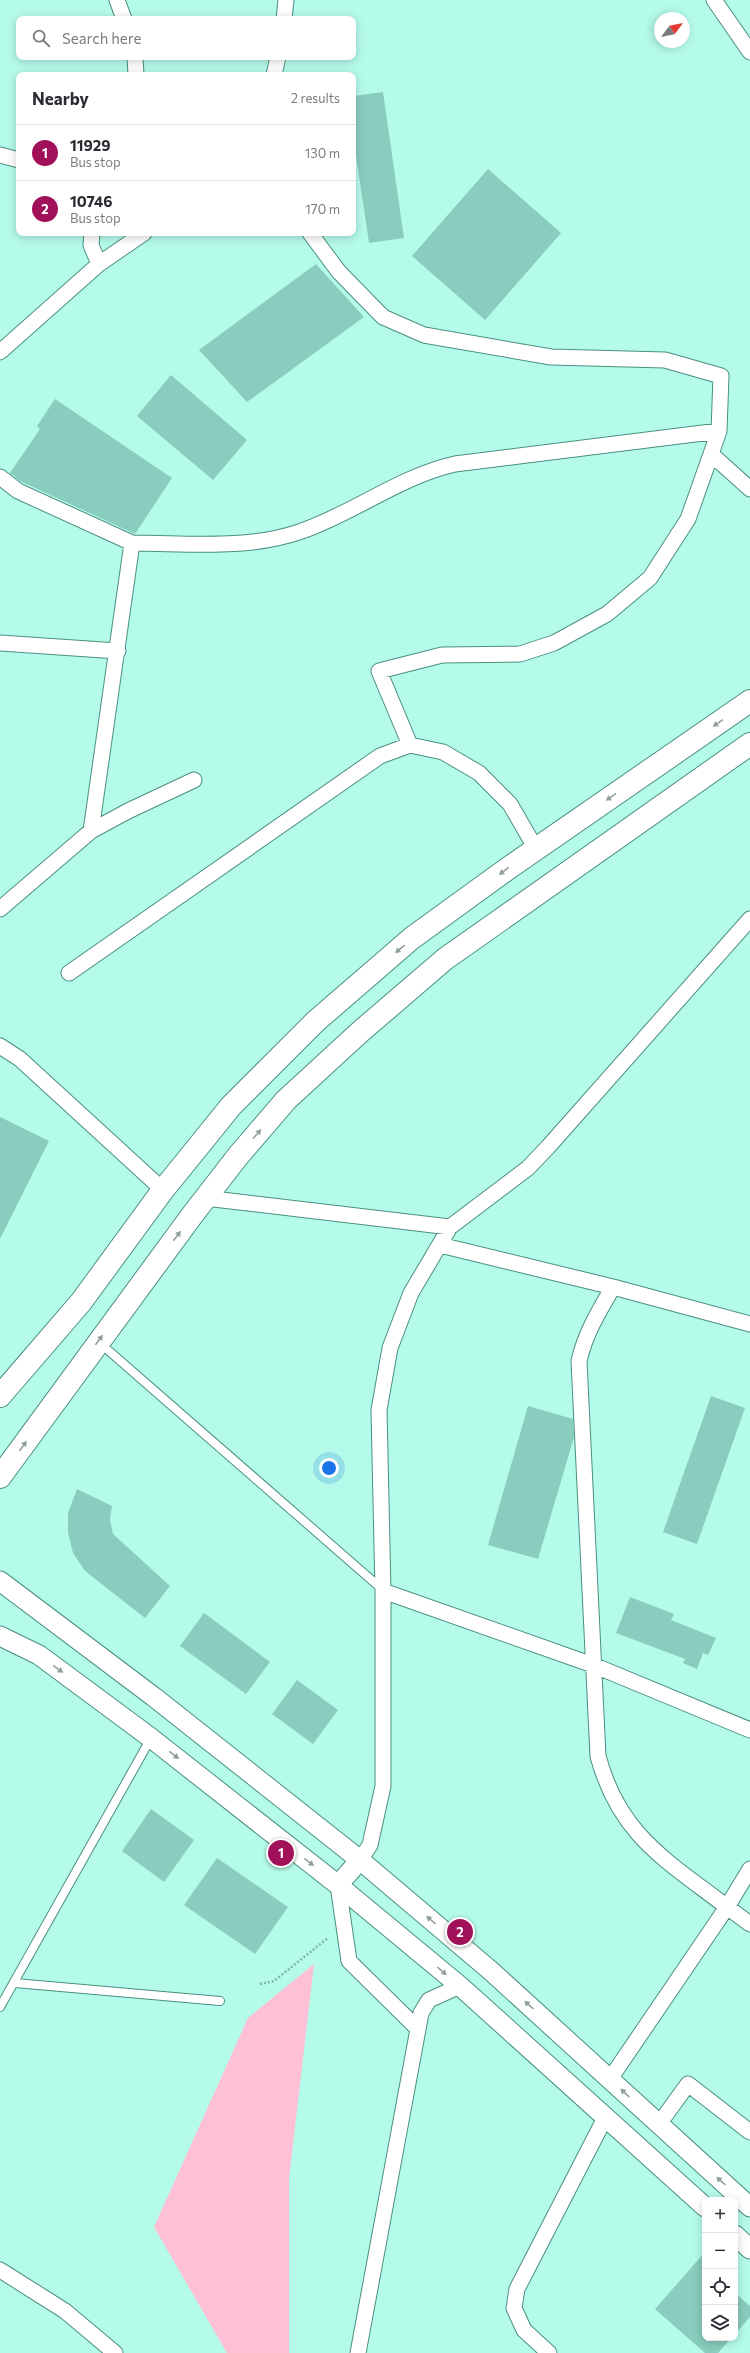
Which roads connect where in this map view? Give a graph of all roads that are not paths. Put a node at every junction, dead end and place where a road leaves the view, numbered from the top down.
1 (117, 0) edge
2 (286, 0) edge
3 (714, 0) edge
4 (123, 16) edge
5 (284, 16) edge
6 (750, 52) edge
7 (135, 60) edge
8 (277, 60) edge
9 (136, 72) edge
10 (275, 72) edge
11 (0, 155) edge
12 (16, 159) edge
13 (92, 236) edge
14 (140, 236) edge
15 (312, 236) edge
16 (99, 264) junction
17 (0, 352) edge
18 (719, 430) junction
19 (711, 454) junction
20 (0, 477) edge
21 (750, 489) edge
22 (132, 543) junction
23 (0, 643) edge
24 (118, 651) junction
25 (750, 701) edge
26 (750, 744) edge
27 (410, 746) junction
28 (194, 780) dead end
29 (91, 832) junction
30 (536, 849) junction
31 (0, 909) edge
32 (750, 919) edge
33 (69, 973) dead end
34 (0, 1046) edge
35 (163, 1190) junction
36 (205, 1198) junction
37 (450, 1227) junction
38 (440, 1245) junction
39 (613, 1287) junction
40 (750, 1324) edge
41 (109, 1351) dead end
42 (0, 1396) edge
43 (0, 1477) edge
44 (0, 1581) edge
45 (383, 1591) junction
46 (0, 1636) edge
47 (0, 1644) edge
48 (40, 1655) junction
49 (593, 1665) junction
50 (750, 1730) edge
51 (151, 1738) junction
52 (360, 1860) junction
53 (750, 1868) edge
54 (338, 1885) junction
55 (727, 1907) junction
56 (750, 1924) edge
57 (15, 1983) junction
58 (460, 1986) junction
59 (220, 2001) dead end
60 (0, 2007) edge
61 (418, 2029) junction
62 (610, 2078) junction
63 (606, 2116) junction
64 (659, 2124) junction
65 (750, 2132) edge
66 (702, 2204) edge
67 (750, 2207) edge
68 (738, 2238) edge
69 (750, 2249) edge
70 (0, 2270) edge
71 (115, 2353) edge
72 (358, 2353) edge
73 (549, 2353) edge

1 - 4 street
2 - 5 street
3 - 6 street
7 - 9 street
8 - 10 street
11 - 12 street
13 - 16 street
14 - 16 street
15 - 18 street
16 - 17 street
18 - 19 street
18 - 22 street
19 - 21 street
19 - 27 street
20 - 22 street
22 - 24 street
23 - 24 street
24 - 29 street
25 -> 30 main road
36 -> 26 main road
27 - 30 street
27 - 33 street
28 - 29 street
29 - 31 street
30 -> 35 main road
32 - 37 street
34 - 35 street
35 - 42 main road
36 - 37 street
43 -> 36 main road
37 - 38 street
38 - 39 street
38 - 45 street
39 - 40 street
39 - 49 street
41 - 45 lane
44 - 52 street
45 - 49 street
45 - 52 street
46 - 48 street
47 - 48 street
48 -> 51 street
49 - 50 street
49 - 55 street
51 -> 54 street
51 - 57 lane
52 - 54 street
62 -> 52 street
53 - 55 street
54 -> 58 street
54 - 61 street
55 - 56 street
55 - 62 street
57 - 59 lane
57 - 60 lane
58 - 61 street
58 - 63 street
61 - 72 street
64 -> 62 street
63 - 66 street
63 - 73 street
64 - 65 street
67 -> 64 street
68 - 69 street
70 - 71 street

